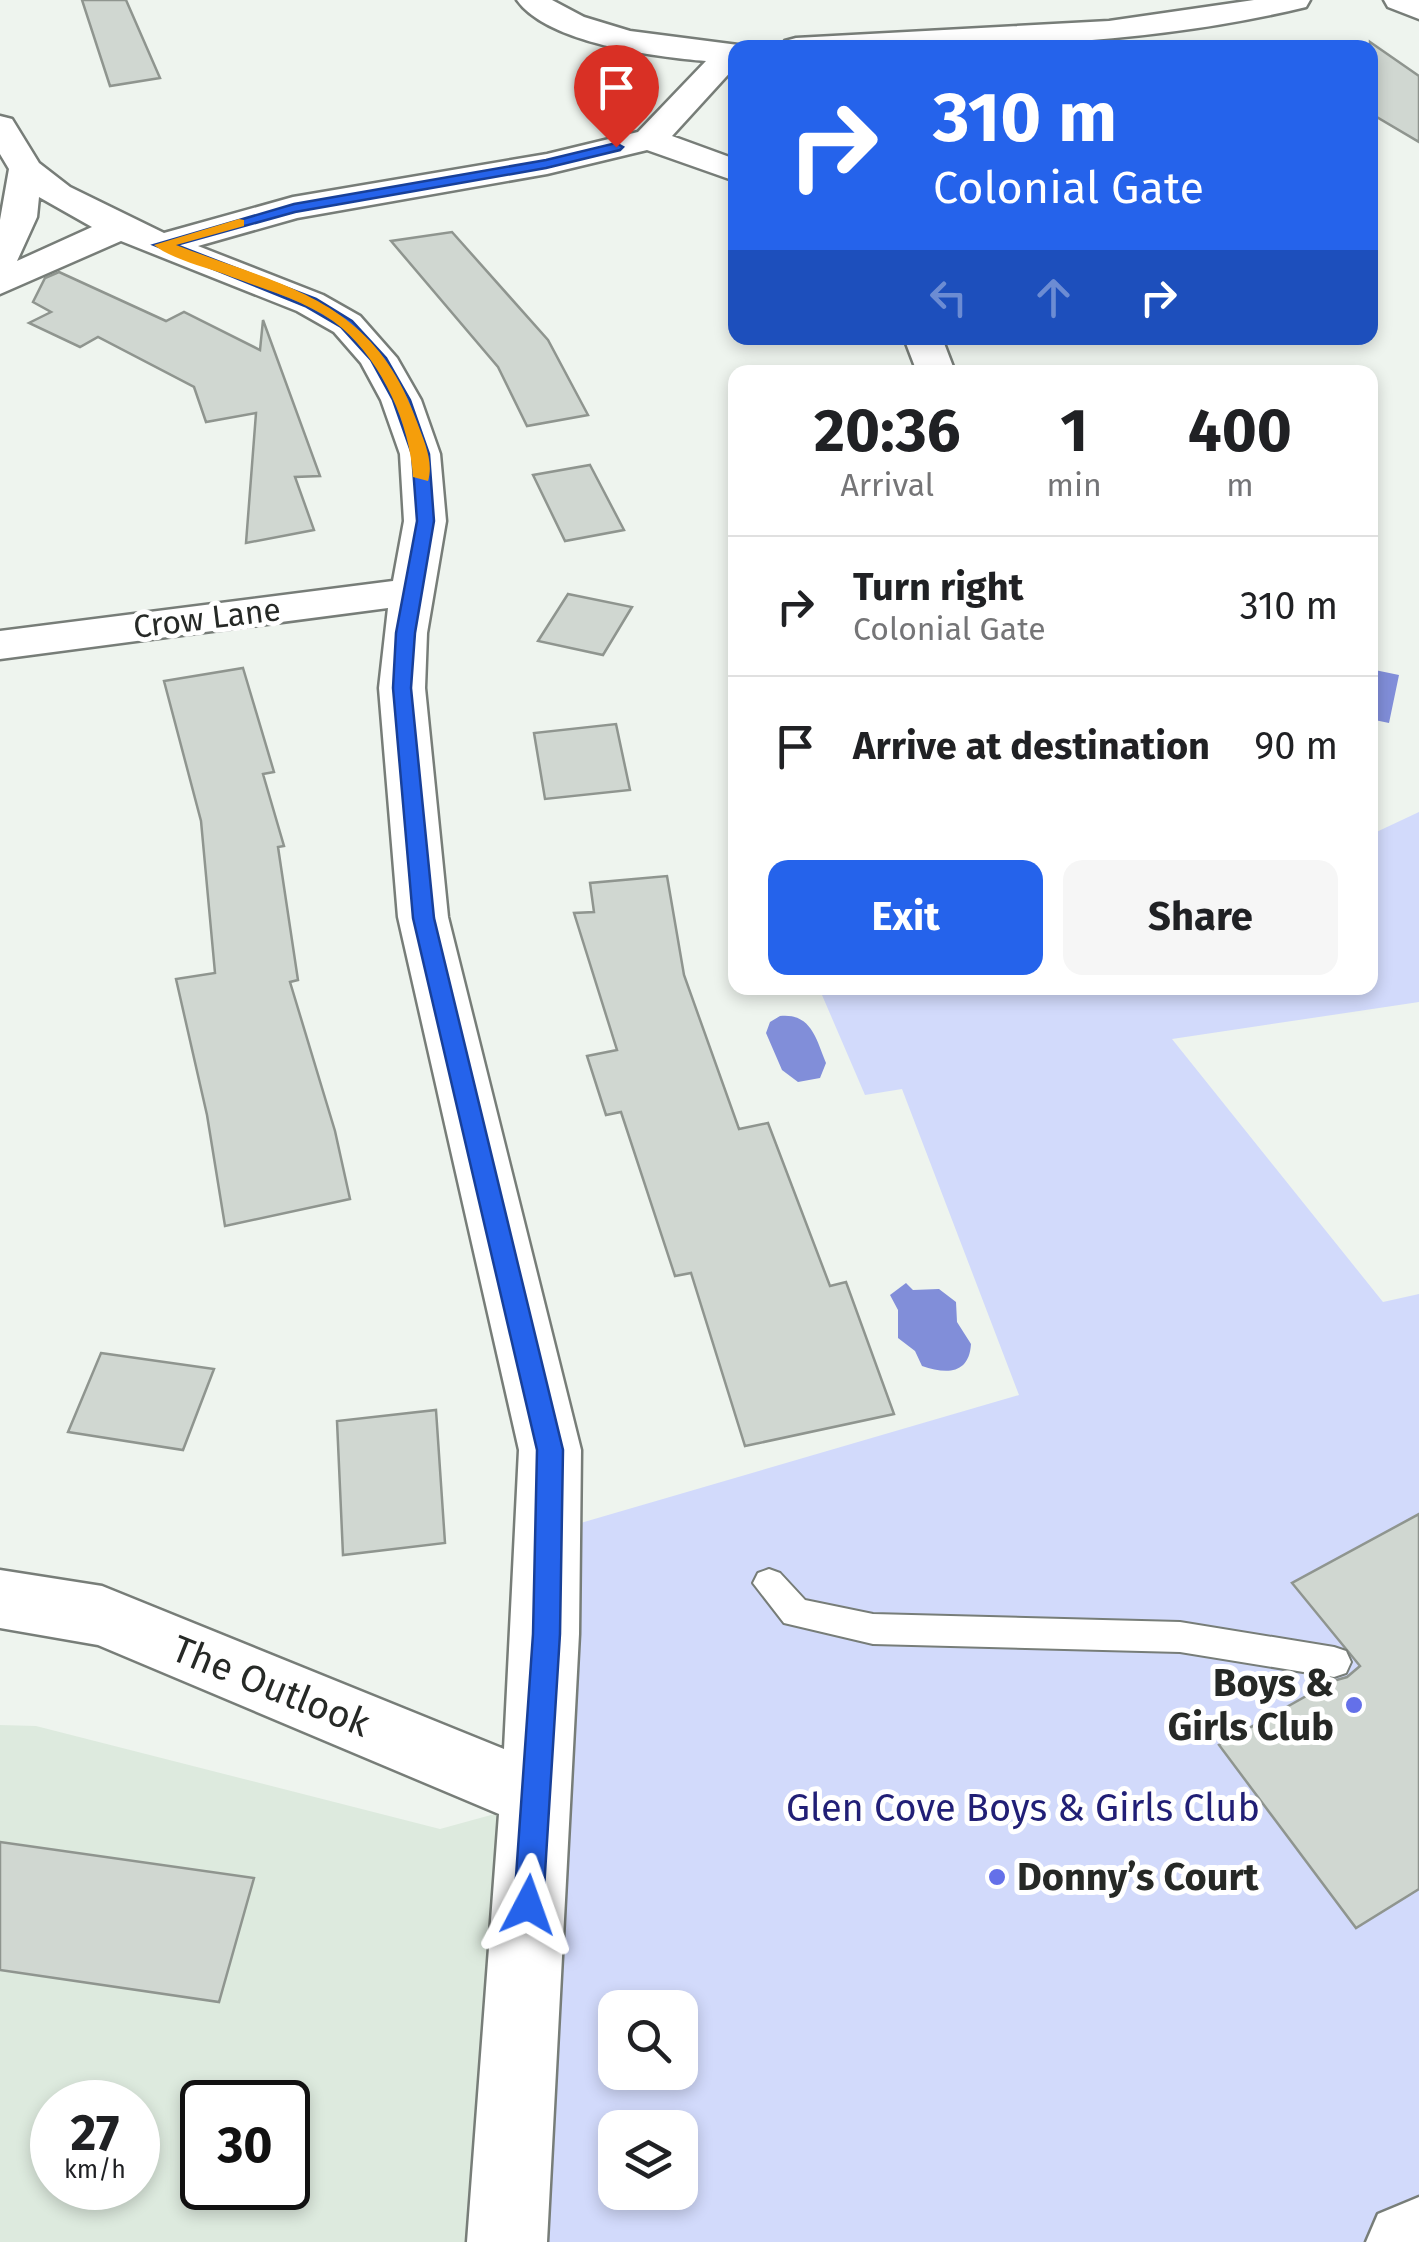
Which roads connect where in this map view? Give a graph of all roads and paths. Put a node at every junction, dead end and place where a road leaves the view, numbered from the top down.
1 (532, 0) edge
2 (1295, 0) edge
3 (1399, 0) edge
4 (1419, 10) edge
5 (851, 40) edge
6 (728, 52) edge
7 (728, 58) edge
8 (650, 138) junction
9 (13, 148) edge
10 (728, 168) edge
11 (140, 236) junction
12 (0, 260) edge
13 (0, 284) edge
14 (414, 591) junction
15 (0, 645) edge
16 (769, 1584) dead end
17 (0, 1599) edge
18 (1334, 1662) dead end
19 (536, 1795) junction
20 (1419, 2237) edge
21 (507, 2242) edge
22 (1406, 2242) edge

1 - 6 street
2 - 5 street
3 - 4 street
7 - 8 street
8 - 10 street
8 - 11 street
9 - 11 street
9 - 12 street
11 - 13 street
11 - 14 street
14 - 15 street, Crow Lane
14 - 19 street
16 - 18 lane
17 - 19 street, The Outlook
19 - 21 street
20 - 22 street

